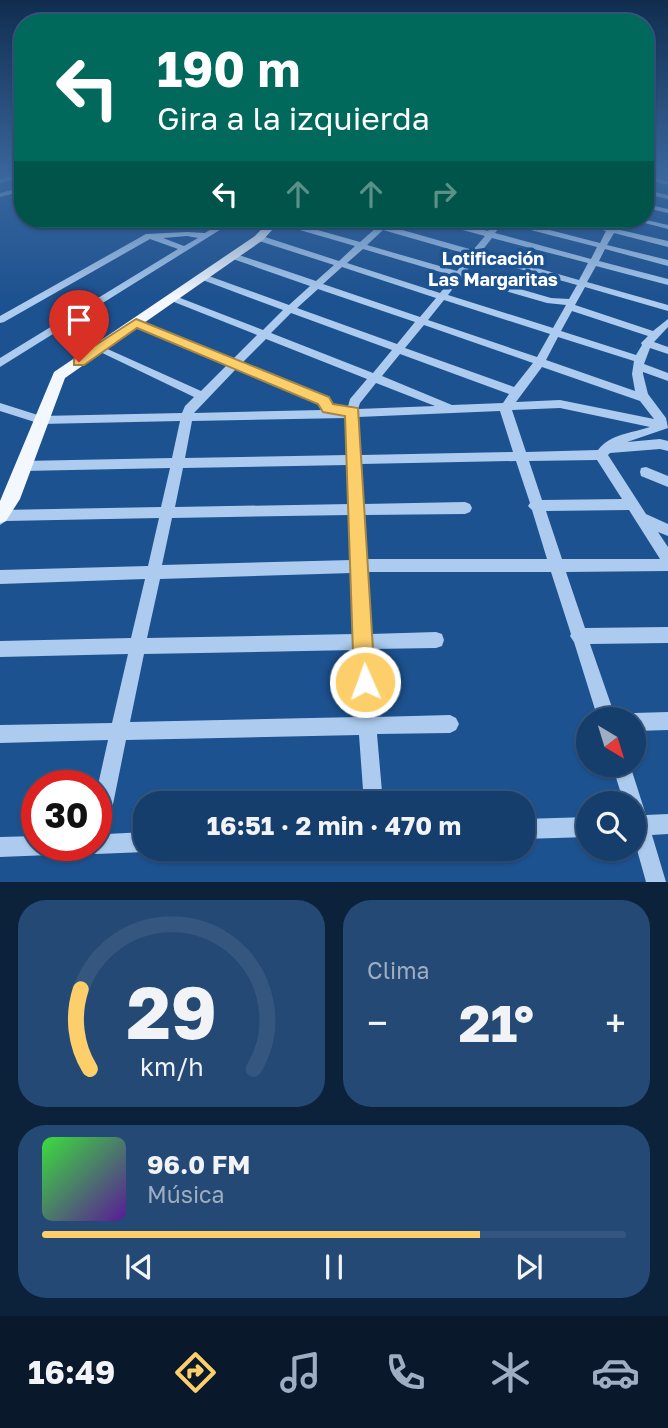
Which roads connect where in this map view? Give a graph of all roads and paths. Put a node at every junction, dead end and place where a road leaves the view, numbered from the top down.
1 (219, 228) dead end
2 (268, 228) edge
3 (302, 228) edge
4 (381, 228) edge
5 (386, 228) edge
6 (467, 228) edge
7 (494, 228) edge
8 (536, 228) edge
9 (602, 228) edge
10 (610, 230) junction
11 (490, 234) junction
12 (206, 236) junction
13 (155, 237) junction
14 (259, 238) junction
15 (668, 244) edge
16 (602, 245) junction
17 (362, 246) junction
18 (186, 248) junction
19 (475, 253) junction
20 (233, 256) junction
21 (592, 262) junction
22 (668, 262) edge
23 (341, 264) junction
24 (459, 274) junction
25 (203, 276) junction
26 (668, 282) edge
27 (580, 283) junction
28 (317, 285) junction
29 (442, 296) junction
30 (172, 298) junction
31 (571, 305) junction
32 (668, 308) edge
33 (290, 309) junction
34 (0, 320) edge
35 (422, 321) junction
36 (136, 323) junction
37 (667, 323) edge
38 (555, 334) junction
39 (264, 336) junction
40 (650, 338) junction
41 (99, 349) junction
42 (398, 349) junction
43 (668, 351) edge
44 (540, 361) junction
45 (639, 362) junction
46 (0, 363) edge
47 (236, 363) junction
48 (668, 377) edge
49 (374, 378) junction
50 (518, 393) junction
51 (200, 395) junction
52 (0, 398) edge
53 (644, 398) junction
54 (0, 407) edge
55 (18, 408) junction
56 (505, 408) junction
57 (453, 409) junction
58 (328, 411) junction
59 (188, 412) junction
60 (352, 412) junction
61 (42, 416) junction
62 (664, 425) junction
63 (668, 446) edge
64 (603, 451) junction
65 (520, 457) junction
66 (355, 459) junction
67 (177, 463) junction
68 (23, 466) junction
69 (646, 472) dead end
70 (668, 482) edge
71 (631, 504) junction
72 (535, 506) junction
73 (465, 508) dead end
74 (358, 512) junction
75 (166, 514) junction
76 (0, 517) edge
77 (640, 517) junction
78 (668, 530) edge
79 (668, 559) edge
80 (668, 565) edge
81 (361, 566) junction
82 (556, 566) junction
83 (153, 574) junction
84 (0, 577) edge
85 (668, 635) edge
86 (578, 636) junction
87 (363, 640) junction
88 (436, 640) dead end
89 (138, 645) junction
90 (0, 649) edge
91 (603, 707) edge
92 (668, 721) edge
93 (646, 722) edge
94 (366, 724) junction
95 (450, 724) dead end
96 (121, 729) junction
97 (0, 734) edge
98 (112, 770) edge
99 (373, 791) edge
100 (668, 824) edge
101 (646, 825) edge
102 (576, 828) edge
103 (535, 829) edge
104 (112, 841) edge
105 (133, 842) edge
106 (21, 846) edge
107 (0, 847) edge
108 (646, 853) edge
109 (656, 882) edge

1 - 12 street
2 - 14 main road
3 - 17 street
4 - 17 street
5 - 19 street
6 - 11 street
7 - 11 street
8 - 16 street
9 - 10 street
10 - 15 street
10 - 16 street
11 - 19 street
11 - 21 street
12 - 13 street
12 - 18 street
13 - 18 street
13 - 34 street
14 - 20 main road
14 - 23 street
16 - 21 street
16 - 22 street
17 - 23 street
17 - 24 street
18 - 46 street
19 - 24 street
19 - 27 street
20 - 25 main road
20 - 28 street
21 - 26 street
21 - 27 street
23 - 28 street
23 - 29 street
24 - 29 street
24 - 31 street
25 - 30 main road
25 - 33 street
27 - 31 street
27 - 32 street
28 - 33 street
28 - 35 street
29 - 35 street
29 - 38 street
30 - 36 main road
30 - 39 street
31 - 38 street
31 - 40 street
33 - 39 street
33 - 42 street
35 - 42 street
35 - 44 street
36 - 41 main road
36 - 47 street
37 - 40 street
38 - 44 street
38 - 45 street
39 - 47 street
39 - 49 street
40 - 43 street
40 - 45 street
41 - 51 street
41 - 61 main road
42 - 49 street
42 - 50 street
44 - 50 street
44 - 53 street
45 - 48 street
45 - 53 street
47 - 51 street
47 - 58 street
49 - 57 street
49 - 60 street
50 - 56 street
51 - 59 street
52 - 55 street
53 - 62 street
54 - 55 street
55 - 61 street
56 - 57 street
56 - 62 street
56 - 65 street
57 - 60 street
58 - 59 street
58 - 60 street
59 - 61 street
59 - 67 street
60 - 66 street
61 - 68 main road
62 - 64 street
63 - 64 street
64 - 65 street
64 - 71 street
65 - 66 street
65 - 72 street
66 - 67 street
66 - 74 street
67 - 68 street
67 - 75 street
68 - 76 main road
69 - 70 street
71 - 72 street
71 - 77 street
72 - 82 street
73 - 74 street
74 - 75 street
74 - 81 street
75 - 76 street
75 - 83 street
77 - 78 street
77 - 79 street
80 - 82 street
81 - 82 street
81 - 83 street
81 - 87 street
82 - 86 street
83 - 84 street
83 - 89 street
85 - 86 street
86 - 91 street
87 - 88 street
87 - 89 street
87 - 94 street
89 - 90 street
89 - 96 street
92 - 93 street
94 - 95 street
94 - 96 street
94 - 99 street
96 - 97 street
96 - 98 street
100 - 101 street
102 - 103 street
104 - 105 street
106 - 107 street
108 - 109 street

